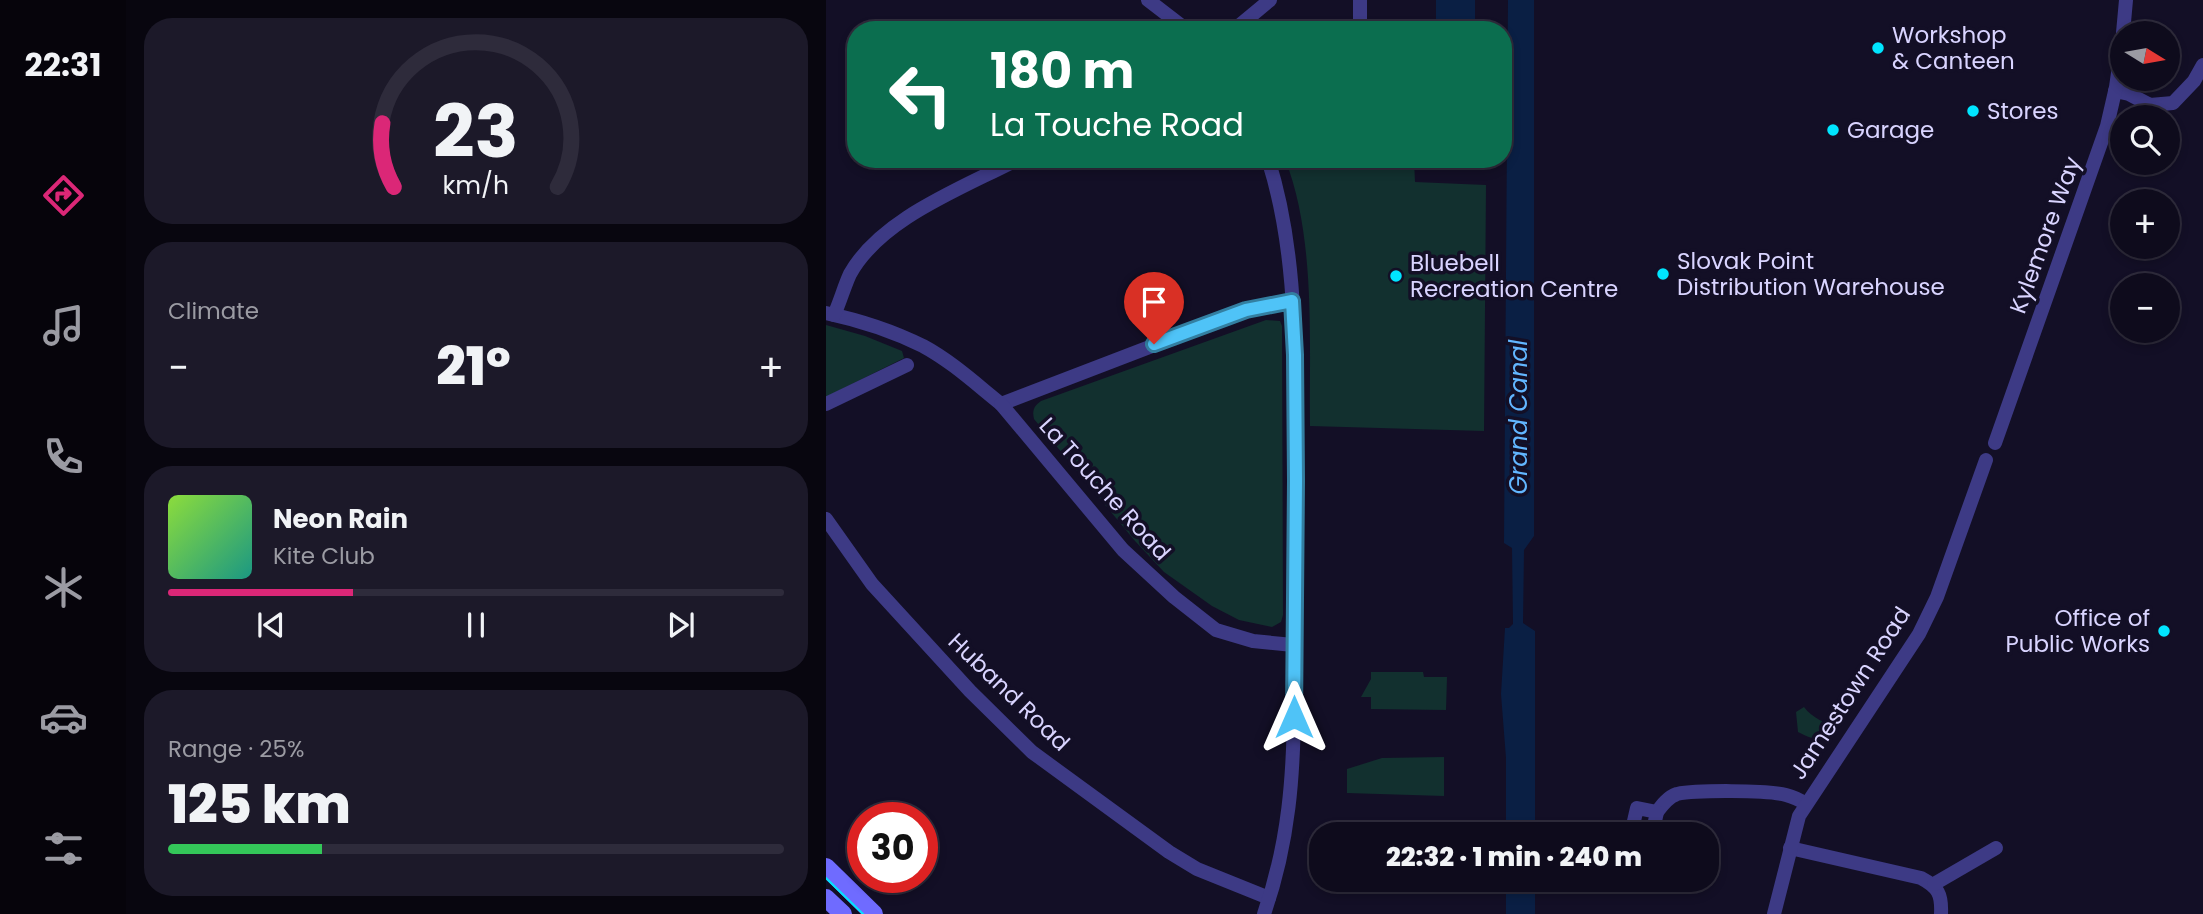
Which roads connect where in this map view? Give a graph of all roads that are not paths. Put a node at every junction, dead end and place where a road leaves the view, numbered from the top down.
1 (1149, 0) edge
2 (1269, 0) edge
3 (1360, 0) edge
4 (2126, 0) edge
5 (1175, 21) edge
6 (1244, 21) edge
7 (1360, 21) edge
8 (2124, 21) edge
9 (2203, 65) edge
10 (2115, 91) joint
11 (1001, 168) edge
12 (1270, 168) edge
13 (1292, 301) junction
14 (830, 314) edge
15 (906, 365) dead end
16 (826, 404) edge
17 (1001, 404) junction
18 (1995, 443) dead end
19 (1986, 460) dead end
20 (826, 519) edge
21 (1293, 645) junction
22 (1806, 804) junction
23 (1657, 812) junction
24 (1634, 822) edge
25 (1655, 822) edge
26 (1790, 848) junction
27 (1996, 848) dead end
28 (826, 867) edge
29 (1934, 884) junction
30 (826, 898) edge
31 (1269, 898) junction
32 (843, 914) edge
33 (874, 914) edge
34 (1264, 914) edge
35 (1774, 914) edge
36 (1941, 914) edge

1 - 5 street
2 - 6 street
3 - 7 street
4 - 8 street, Kylemore Way
9 - 10 street
10 - 18 street, Kylemore Way
11 - 14 street
12 - 13 street
13 - 17 street, La Touche Road
13 - 21 street
14 - 17 street, La Touche Road
15 - 16 street
17 - 21 street, La Touche Road
19 - 22 street, Jamestown Road
20 - 31 street, Huband Road
21 - 31 street
22 - 23 street
22 - 26 street, Jamestown Road
23 - 24 street
23 - 25 street
26 - 29 street
26 - 35 street, Jamestown Road
27 - 29 street
28 - 33 main road
29 - 36 street
30 - 32 main road
31 - 34 street

